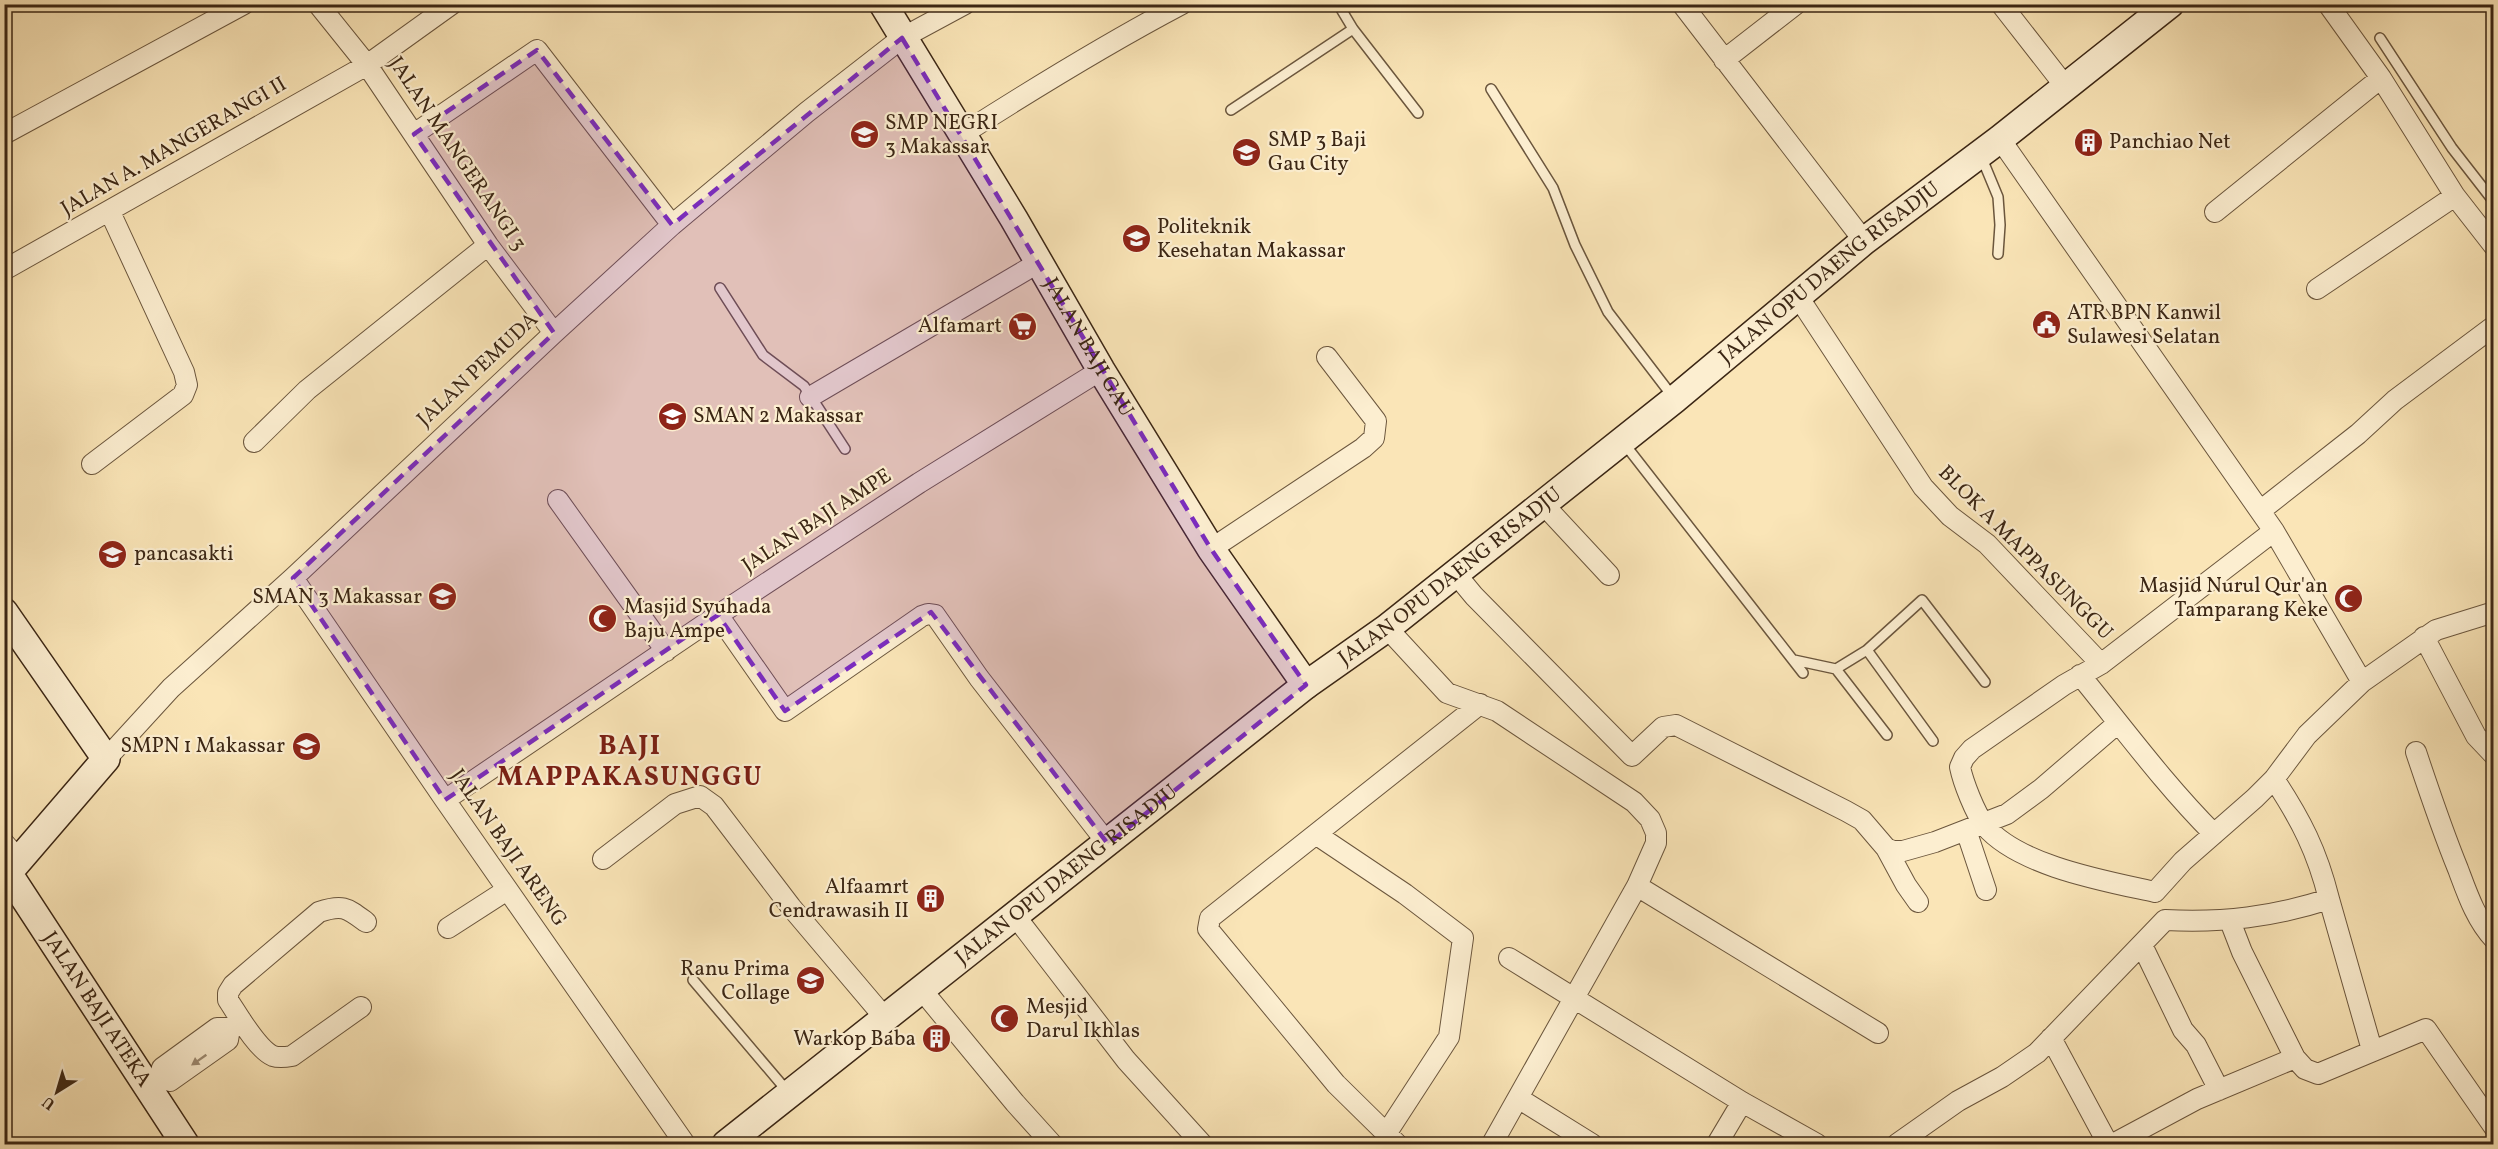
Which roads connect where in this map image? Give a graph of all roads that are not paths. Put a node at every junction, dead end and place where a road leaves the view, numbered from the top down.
1 (244, 4) edge
2 (318, 4) edge
3 (452, 4) edge
4 (883, 4) edge
5 (965, 4) edge
6 (1182, 4) edge
7 (1338, 4) edge
8 (1682, 4) edge
9 (1796, 4) edge
10 (2001, 4) edge
11 (2170, 4) edge
12 (2328, 4) edge
13 (1353, 29) junction
14 (902, 38) junction
15 (2380, 38) dead end
16 (1724, 60) junction
17 (367, 65) junction
18 (2381, 78) junction
19 (2066, 86) junction
20 (1491, 89) dead end
21 (1231, 110) dead end
22 (1418, 113) dead end
23 (4, 134) edge
24 (414, 134) junction
25 (961, 135) junction
26 (1990, 146) junction
27 (2455, 196) junction
28 (2493, 202) edge
29 (110, 212) junction
30 (2216, 212) dead end
31 (672, 225) junction
32 (1864, 241) junction
33 (488, 245) junction
34 (2493, 246) edge
35 (1998, 254) dead end
36 (1038, 263) junction
37 (4, 270) edge
38 (720, 288) dead end
39 (2317, 289) dead end
40 (1797, 295) junction
41 (2493, 326) edge
42 (554, 333) junction
43 (1327, 357) dead end
44 (1101, 370) junction
45 (810, 397) junction
46 (1675, 399) junction
47 (1622, 440) junction
48 (254, 442) dead end
49 (845, 449) dead end
50 (92, 464) dead end
51 (558, 500) dead end
52 (1542, 503) junction
53 (2260, 511) junction
54 (2274, 531) junction
55 (1211, 549) junction
56 (1455, 573) junction
57 (1610, 575) dead end
58 (293, 578) junction
59 (4, 612) edge
60 (2493, 612) edge
61 (718, 615) junction
62 (1386, 628) junction
63 (2424, 637) junction
64 (1867, 650) junction
65 (666, 651) junction
66 (1794, 660) junction
67 (2101, 664) junction
68 (1836, 669) junction
69 (1803, 673) dead end
70 (2080, 675) junction
71 (1985, 682) dead end
72 (2362, 682) junction
73 (1306, 685) junction
74 (1480, 704) junction
75 (2118, 723) junction
76 (2485, 733) edge
77 (1887, 735) dead end
78 (1934, 741) dead end
79 (2416, 752) dead end
80 (2493, 755) edge
81 (106, 759) junction
82 (2274, 779) junction
83 (445, 800) junction
84 (1975, 827) junction
85 (2214, 834) junction
86 (1317, 835) junction
87 (1108, 844) junction
88 (1886, 848) junction
89 (603, 859) dead end
90 (9, 864) edge
91 (1637, 886) junction
92 (507, 890) junction
93 (1986, 890) dead end
94 (2155, 892) junction
95 (2329, 899) junction
96 (1918, 902) dead end
97 (1016, 917) junction
98 (2165, 920) junction
99 (2230, 921) junction
100 (366, 922) dead end
101 (448, 928) dead end
102 (2493, 939) edge
103 (2142, 945) junction
104 (1509, 958) dead end
105 (693, 980) dead end
106 (921, 988) junction
107 (1574, 999) junction
108 (361, 1007) dead end
109 (885, 1018) junction
110 (236, 1024) junction
111 (1878, 1033) dead end
112 (2051, 1038) junction
113 (2373, 1050) junction
114 (2295, 1058) junction
115 (153, 1083) junction
116 (2218, 1090) junction
117 (789, 1094) junction
118 (1518, 1098) junction
119 (1742, 1102) junction
120 (2493, 1127) edge
121 (1391, 1139) edge
122 (185, 1144) edge
123 (685, 1144) edge
124 (726, 1144) edge
125 (1052, 1144) edge
126 (1202, 1144) edge
127 (1492, 1144) edge
128 (1592, 1144) edge
129 (1717, 1144) edge
130 (1817, 1144) edge
131 (1897, 1144) edge
132 (2108, 1144) edge
133 (2113, 1144) edge

1 - 23 street
2 - 17 street, JALAN MANGERANGI 3
3 - 17 street, JALAN A. MANGERANGI II
4 - 14 main road, JALAN BAJI GAU
5 - 14 street, JALAN PEMUDA
6 - 25 street
7 - 13 lane
8 - 16 street
9 - 16 street
10 - 19 street
11 - 19 main road, JALAN OPU DAENG RISADJU
12 - 18 street
13 - 21 lane
13 - 22 lane
14 - 25 main road, JALAN BAJI GAU
14 - 31 street, JALAN PEMUDA
15 - 28 lane
16 - 32 street
17 - 24 street, JALAN MANGERANGI 3
17 - 29 street, JALAN A. MANGERANGI II
18 - 27 street
18 - 30 street
19 - 26 main road, JALAN OPU DAENG RISADJU
20 - 46 lane
24 - 31 street
24 - 33 street, JALAN MANGERANGI 3
25 - 36 main road, JALAN BAJI GAU
26 - 32 main road, JALAN OPU DAENG RISADJU
26 - 35 lane
26 - 53 street
27 - 34 street
27 - 39 street
29 - 37 street, JALAN A. MANGERANGI II
29 - 50 street
31 - 42 street, JALAN PEMUDA
32 - 40 main road, JALAN OPU DAENG RISADJU
33 - 42 street, JALAN MANGERANGI 3
33 - 48 street
36 - 44 main road, JALAN BAJI GAU
36 - 45 street
38 - 45 lane
40 - 46 main road, JALAN OPU DAENG RISADJU
40 - 67 street, BLOK A MAPPASUNGGU
41 - 53 street
42 - 58 street, JALAN PEMUDA
43 - 55 street
44 - 55 main road, JALAN BAJI GAU
44 - 61 street, JALAN BAJI AMPE
45 - 49 lane
46 - 47 main road, JALAN OPU DAENG RISADJU
47 - 52 main road, JALAN OPU DAENG RISADJU
47 - 66 lane
51 - 65 street
52 - 56 main road, JALAN OPU DAENG RISADJU
52 - 57 street
53 - 54 street
54 - 67 street, BLOK A MAPPASUNGGU
54 - 72 street
55 - 73 main road, JALAN BAJI GAU
56 - 62 main road, JALAN OPU DAENG RISADJU
56 - 88 street
58 - 81 street, JALAN PEMUDA
58 - 83 street, JALAN BAJI ARENG
59 - 81 main road
60 - 63 street
61 - 65 street, JALAN BAJI AMPE
61 - 87 street
62 - 73 main road, JALAN OPU DAENG RISADJU
62 - 74 street
63 - 72 street
63 - 76 street
64 - 68 lane
64 - 71 lane
64 - 78 lane
65 - 83 street, JALAN BAJI AMPE
66 - 68 lane
66 - 69 lane
67 - 70 street, BLOK A MAPPASUNGGU
68 - 77 lane
70 - 75 street
70 - 84 street, BLOK A MAPPASUNGGU
72 - 82 street
73 - 87 main road, JALAN OPU DAENG RISADJU
74 - 86 street
74 - 91 street
75 - 84 street
75 - 85 street
76 - 80 street
79 - 102 street
81 - 90 main road
82 - 85 street
82 - 95 street
83 - 92 street, JALAN BAJI ARENG
84 - 88 street
84 - 93 street
84 - 94 street
85 - 94 street
86 - 121 street
86 - 121 street
87 - 97 main road, JALAN OPU DAENG RISADJU
88 - 96 street
89 - 109 street
90 - 115 main road, JALAN BAJI ATEKA
91 - 107 street
91 - 111 street
92 - 101 street
92 - 123 street, JALAN BAJI ARENG
94 - 98 street
95 - 99 street
95 - 113 street
97 - 106 main road, JALAN OPU DAENG RISADJU
97 - 126 street
98 - 99 street
98 - 103 street
99 - 114 street
100 - 110 street
103 - 112 street
103 - 116 street
104 - 107 street
105 - 117 lane
106 - 109 main road, JALAN OPU DAENG RISADJU
106 - 125 street
107 - 118 street
107 - 119 street
108 - 110 street
109 - 117 main road, JALAN OPU DAENG RISADJU
110 - 115 street
112 - 131 street
112 - 132 street
113 - 114 street
113 - 120 street
114 - 116 street
115 - 122 main road, JALAN BAJI ATEKA
116 - 133 street
117 - 124 main road, JALAN OPU DAENG RISADJU
118 - 127 street
118 - 128 street
119 - 129 street
119 - 130 street

